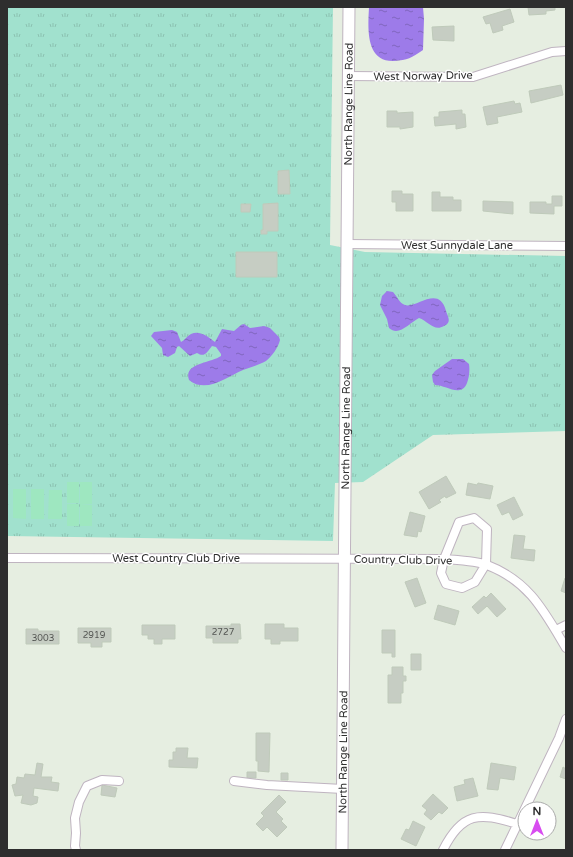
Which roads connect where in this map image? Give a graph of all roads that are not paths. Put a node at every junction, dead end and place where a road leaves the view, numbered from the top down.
1 (349, 7) edge
2 (566, 51) edge
3 (348, 76) junction
4 (347, 244) junction
5 (566, 246) edge
6 (7, 558) edge
7 (345, 559) junction
8 (444, 559) junction
9 (486, 564) junction
10 (566, 625) edge
11 (556, 630) junction
12 (566, 648) edge
13 (566, 719) edge
14 (562, 740) edge
15 (119, 781) dead end
16 (234, 781) dead end
17 (343, 789) junction
18 (529, 801) edge
19 (517, 824) joint
20 (76, 850) edge
21 (342, 850) edge
22 (443, 850) edge
23 (505, 850) edge

1 - 3 street, North Range Line Road
2 - 3 street, West Norway Drive
3 - 4 street, North Range Line Road
4 - 5 street, West Sunnydale Lane
4 - 7 street, North Range Line Road
6 - 7 street, West Country Club Drive
7 - 8 street, Country Club Drive
7 - 17 street, North Range Line Road
8 - 9 street, Country Club Drive
8 - 9 street
8 - 9 street
9 - 11 street, Country Club Drive
10 - 11 street
11 - 12 street, Country Club Drive
13 - 14 street
14 - 18 street
15 - 20 street
16 - 17 street
17 - 21 street, North Range Line Road
19 - 22 street
19 - 23 street

